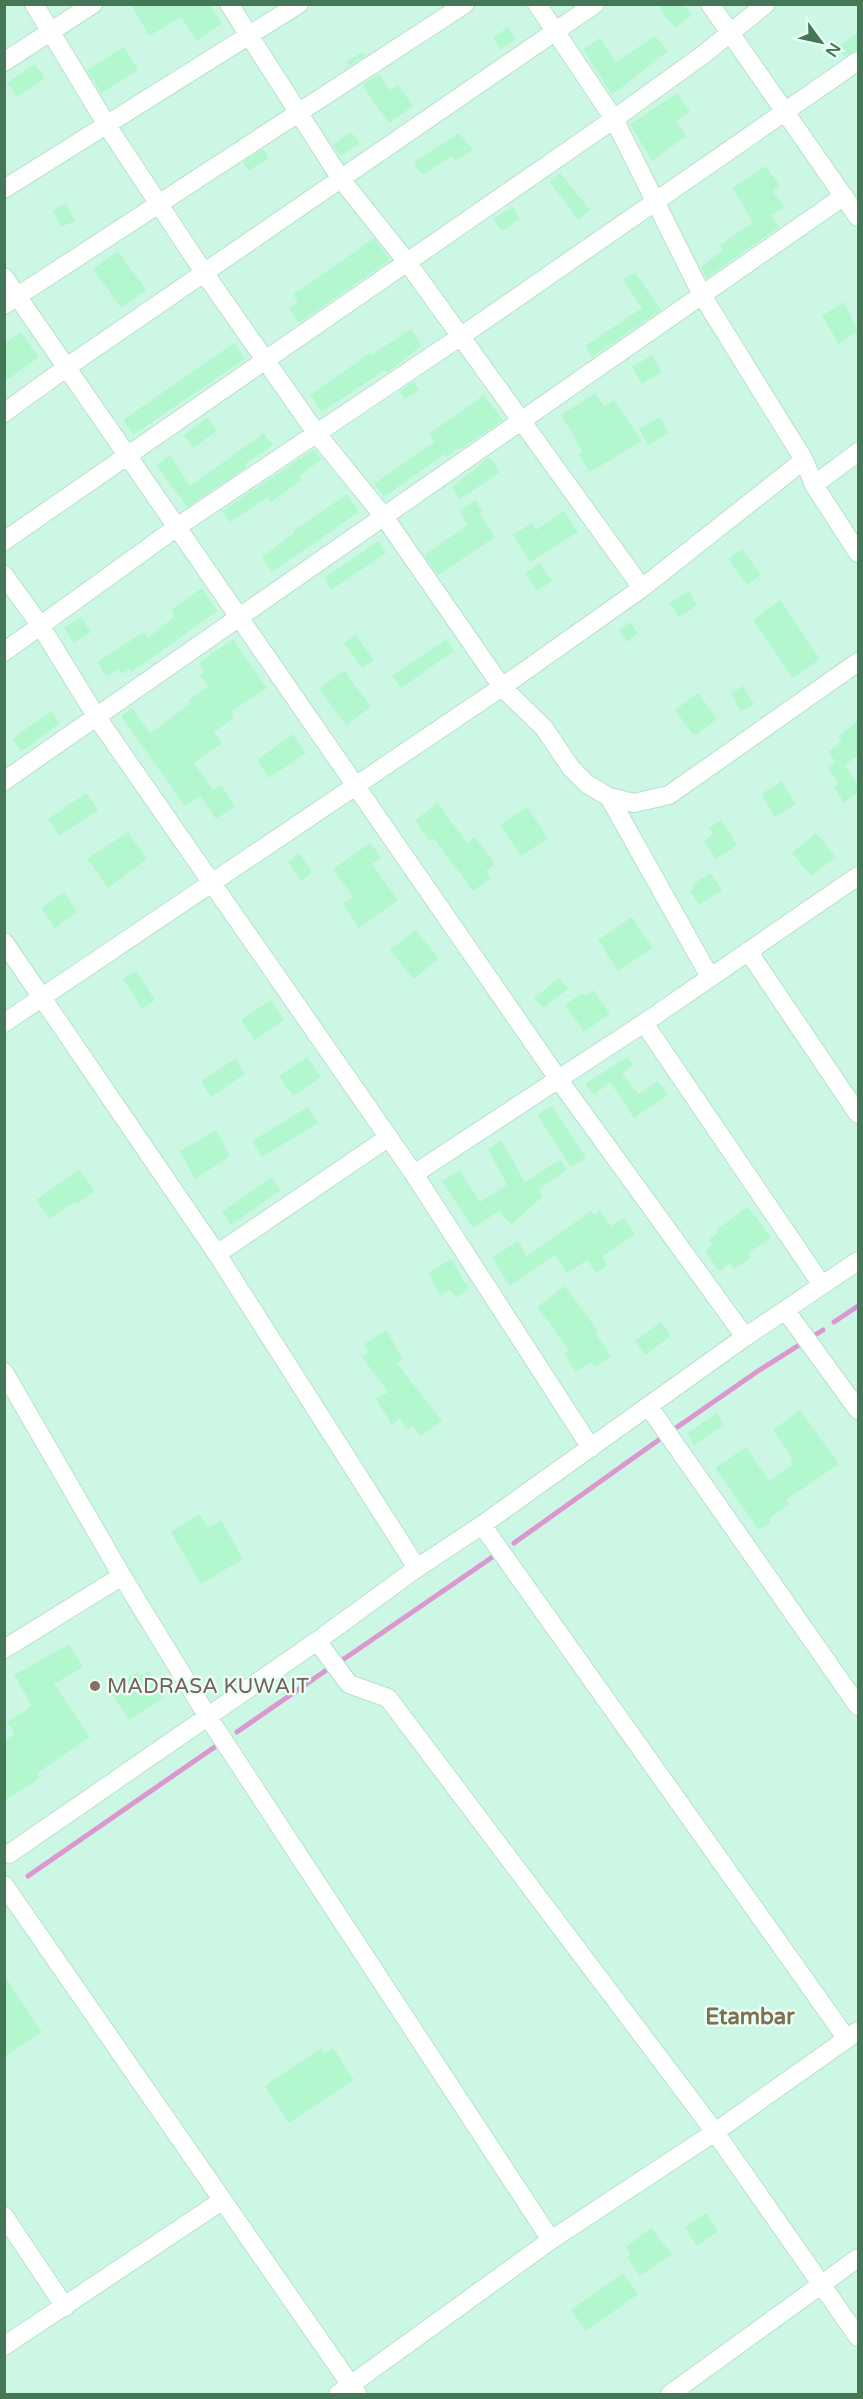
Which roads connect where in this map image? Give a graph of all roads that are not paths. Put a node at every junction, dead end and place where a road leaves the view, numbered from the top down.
1 (34, 4) edge
2 (93, 4) edge
3 (229, 4) edge
4 (299, 4) edge
5 (465, 4) edge
6 (537, 4) edge
7 (596, 4) edge
8 (710, 4) edge
9 (766, 4) edge
10 (50, 31) junction
11 (556, 31) junction
12 (730, 33) junction
13 (249, 37) junction
14 (858, 61) edge
15 (4, 62) edge
16 (786, 111) junction
17 (298, 112) junction
18 (614, 119) junction
19 (108, 127) junction
20 (342, 179) junction
21 (4, 189) edge
22 (844, 196) junction
23 (656, 201) junction
24 (158, 204) junction
25 (858, 217) edge
26 (407, 262) junction
27 (205, 274) junction
28 (4, 277) edge
29 (702, 295) junction
30 (11, 301) edge
31 (460, 337) junction
32 (268, 361) junction
33 (67, 367) junction
34 (4, 413) edge
35 (521, 422) junction
36 (317, 434) junction
37 (858, 452) edge
38 (129, 456) junction
39 (804, 460) junction
40 (814, 484) junction
41 (385, 518) junction
42 (177, 527) junction
43 (4, 541) edge
44 (858, 553) edge
45 (4, 575) edge
46 (642, 588) junction
47 (240, 617) junction
48 (40, 625) junction
49 (4, 652) edge
50 (858, 662) edge
51 (501, 687) junction
52 (96, 716) junction
53 (4, 781) edge
54 (357, 784) junction
55 (609, 797) junction
56 (858, 876) edge
57 (213, 883) junction
58 (4, 942) edge
59 (748, 951) junction
60 (710, 977) junction
61 (44, 998) junction
62 (4, 1023) edge
63 (644, 1023) junction
64 (559, 1080) junction
65 (858, 1114) edge
66 (389, 1137) junction
67 (414, 1174) junction
68 (217, 1254) junction
69 (858, 1261) edge
70 (822, 1285) junction
71 (786, 1311) junction
72 (745, 1338) junction
73 (4, 1372) edge
74 (649, 1407) junction
75 (858, 1410) edge
76 (591, 1448) junction
77 (482, 1525) junction
78 (417, 1568) junction
79 (122, 1576) junction
80 (317, 1641) junction
81 (4, 1649) edge
82 (858, 1706) edge
83 (208, 1717) junction
84 (7, 1852) edge
85 (4, 1884) edge
86 (853, 2035) edge
87 (715, 2132) junction
88 (223, 2200) junction
89 (4, 2216) edge
90 (550, 2240) junction
91 (858, 2258) edge
92 (822, 2285) junction
93 (65, 2307) junction
94 (858, 2337) edge
95 (4, 2346) edge
96 (349, 2391) edge
97 (670, 2394) edge

1 - 10 street
2 - 10 street
3 - 13 street
4 - 13 street
5 - 17 street
6 - 11 street
7 - 11 street
8 - 12 street
9 - 12 street
10 - 15 street
10 - 19 street
11 - 18 street
11 - 20 street
12 - 16 street
12 - 18 street
13 - 17 street
13 - 19 street
14 - 16 street
16 - 22 street
16 - 23 street
17 - 20 street
17 - 24 street
18 - 23 street
18 - 26 street
19 - 21 street
19 - 24 street
20 - 26 street
20 - 27 street
22 - 25 street
22 - 29 street
23 - 29 street
23 - 31 street
24 - 27 street
24 - 30 street
26 - 31 street
26 - 32 street
27 - 32 street
27 - 33 street
28 - 30 street
29 - 35 street
29 - 39 street
30 - 33 street
31 - 35 street
31 - 36 street
32 - 36 street
32 - 38 street
33 - 34 street
33 - 38 street
35 - 41 street
35 - 46 street
36 - 41 street
36 - 42 street
37 - 40 street
38 - 42 street
38 - 43 street
39 - 40 street
39 - 46 street
40 - 44 street
41 - 47 street
41 - 51 street
42 - 47 street
42 - 48 street
45 - 48 street
46 - 51 street
47 - 52 street
47 - 54 street
48 - 49 street
48 - 52 street
50 - 55 street
51 - 54 street
51 - 55 street
52 - 53 street
52 - 57 street
54 - 57 street
54 - 64 street
55 - 60 street
56 - 59 street
57 - 61 street
57 - 66 street
58 - 61 street
59 - 60 street
59 - 65 street
60 - 63 street
61 - 62 street
61 - 68 street
63 - 64 street
63 - 70 street
64 - 67 street
64 - 72 street
66 - 67 street
66 - 68 street
67 - 76 street
68 - 78 street
69 - 70 street
70 - 71 street
71 - 72 street
71 - 75 street
72 - 74 street
73 - 79 street
74 - 76 street
74 - 82 street
76 - 77 street
77 - 78 street
77 - 86 street
78 - 80 street
79 - 81 street
79 - 83 street
80 - 83 street
80 - 87 street
83 - 84 street
83 - 90 street
84 - 85 street
85 - 88 street
86 - 87 street
87 - 90 street
87 - 92 street
88 - 93 street
88 - 96 street
89 - 93 street
90 - 96 street
91 - 92 street
92 - 94 street
92 - 97 street
93 - 95 street

